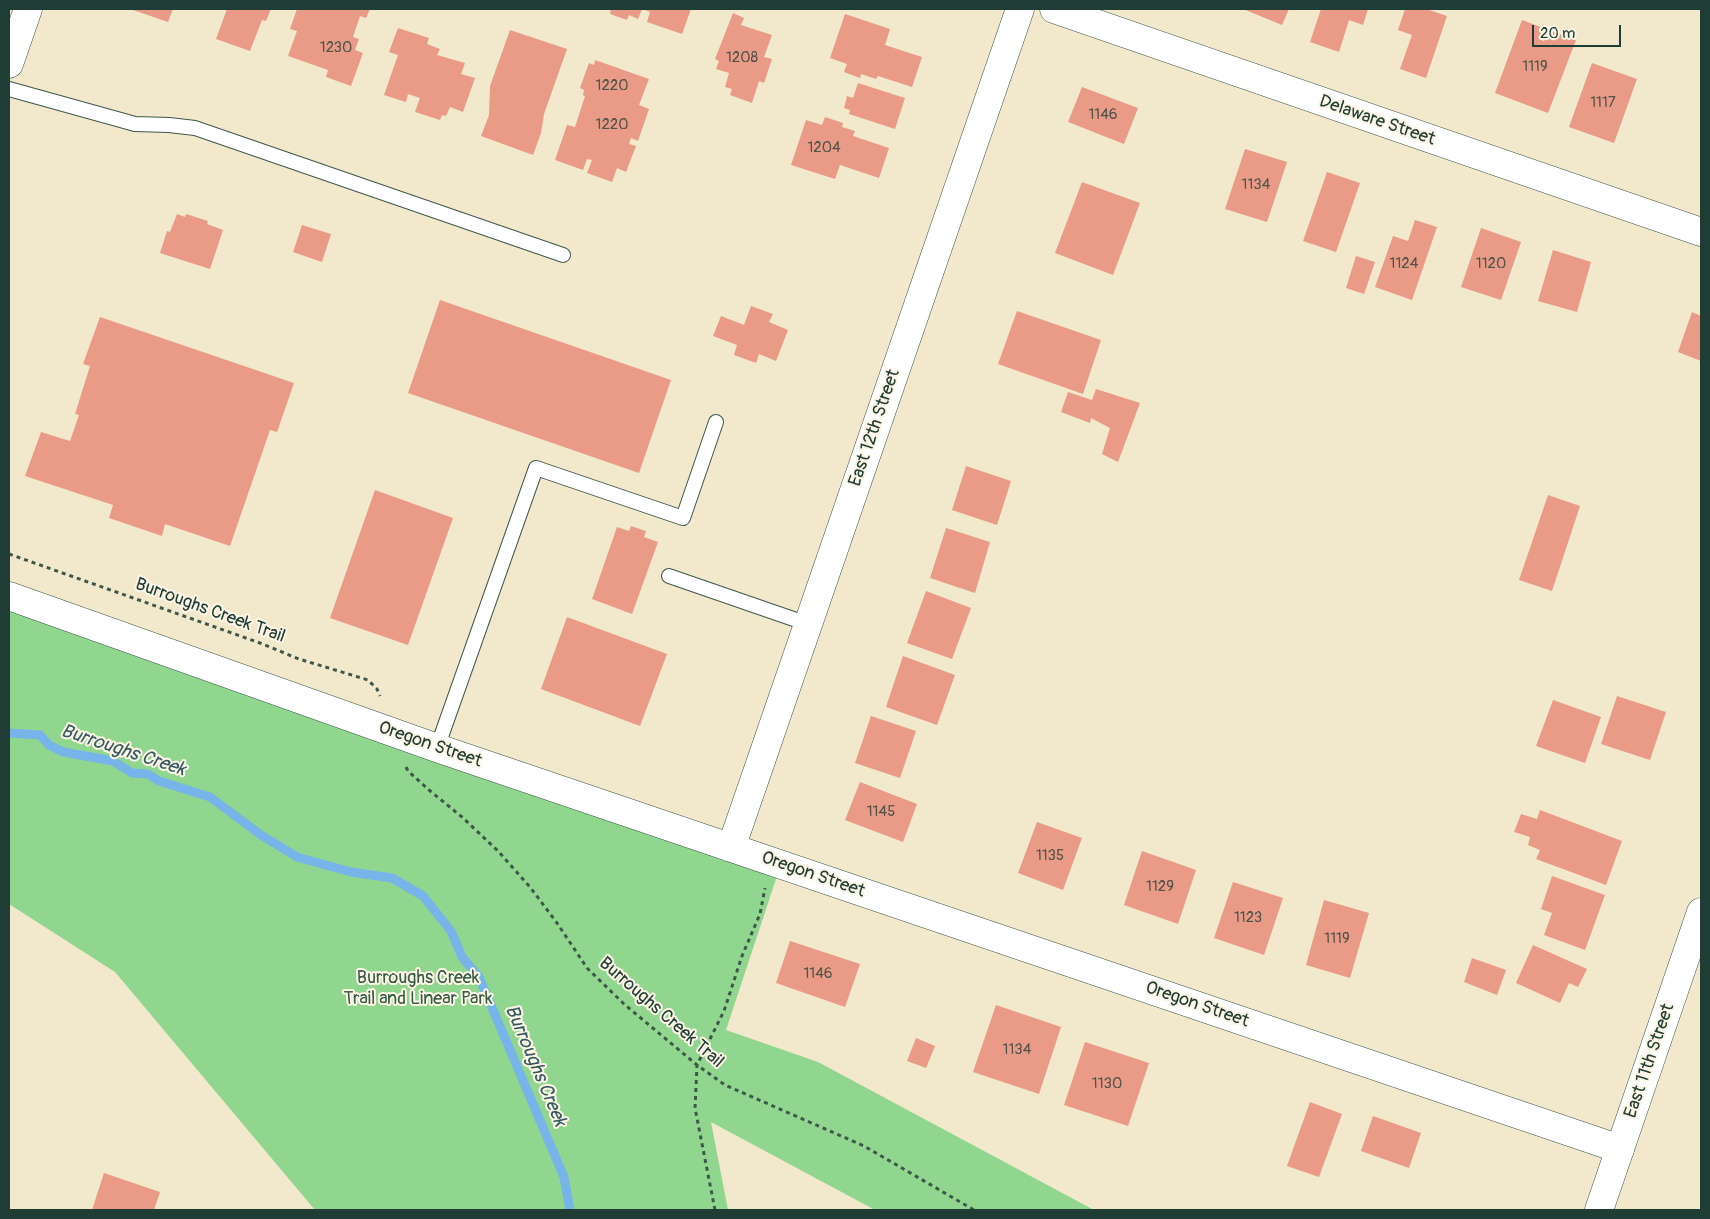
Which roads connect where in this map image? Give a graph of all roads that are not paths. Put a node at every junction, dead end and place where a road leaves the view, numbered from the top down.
1 (28, 9) edge
2 (1020, 9) edge
3 (1054, 9) edge
4 (9, 64) edge
5 (9, 88) edge
6 (1701, 232) edge
7 (563, 255) dead end
8 (716, 422) dead end
9 (669, 576) dead end
10 (9, 596) edge
11 (808, 624) junction
12 (437, 748) junction
13 (731, 848) junction
14 (1701, 912) edge
15 (1620, 1149) junction
16 (1598, 1210) edge

1 - 4 street
2 - 11 street, East 12th Street
3 - 6 street, Delaware Street
5 - 7 lane
8 - 12 lane
9 - 11 lane
10 - 12 street, Oregon Street
11 - 13 street, East 12th Street
12 - 13 street, Oregon Street
13 - 15 street, Oregon Street
14 - 15 street, East 11th Street
15 - 16 street, East 11th Street

